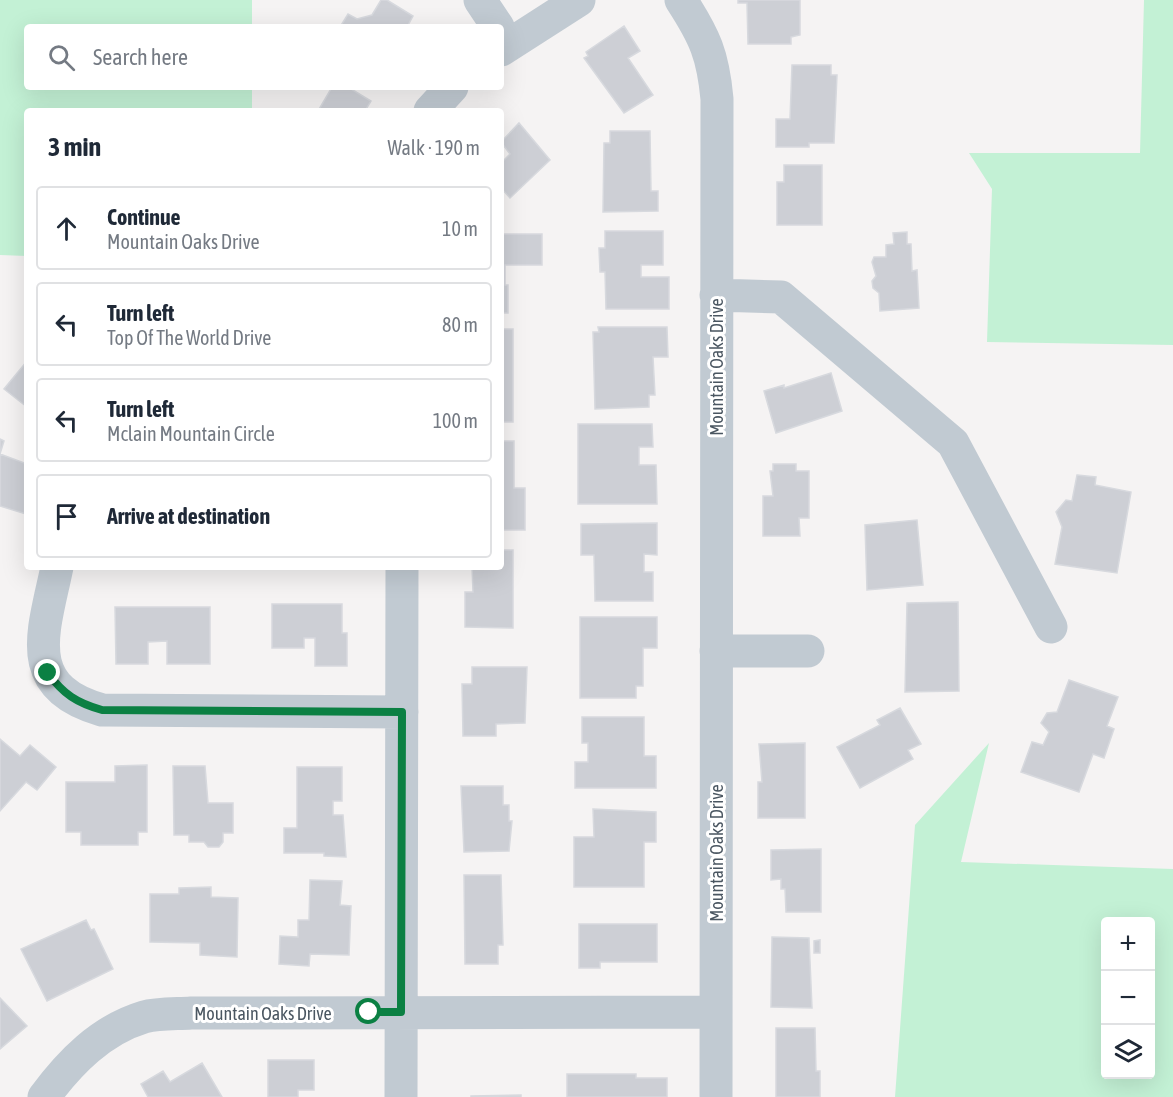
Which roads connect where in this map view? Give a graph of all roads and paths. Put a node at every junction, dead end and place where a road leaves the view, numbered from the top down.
1 (480, 0) edge
2 (579, 0) edge
3 (681, 0) edge
4 (494, 24) edge
5 (504, 38) edge
6 (449, 90) edge
7 (433, 108) edge
8 (717, 296) junction
9 (56, 570) edge
10 (402, 570) edge
11 (1051, 627) dead end
12 (716, 651) junction
13 (808, 651) dead end
14 (402, 712) junction
15 (401, 1012) junction
16 (716, 1012) junction
17 (44, 1097) edge
18 (401, 1097) edge
19 (716, 1097) edge

1 - 4 street
2 - 5 street
3 - 8 street, Mountain Oaks Drive
6 - 7 street
8 - 11 street
8 - 12 street, Mountain Oaks Drive
9 - 14 street
10 - 14 street
12 - 13 street
12 - 16 street, Mountain Oaks Drive
14 - 15 street
15 - 16 street, Mountain Oaks Drive
15 - 17 street, Mountain Oaks Drive
15 - 18 street
16 - 19 street

